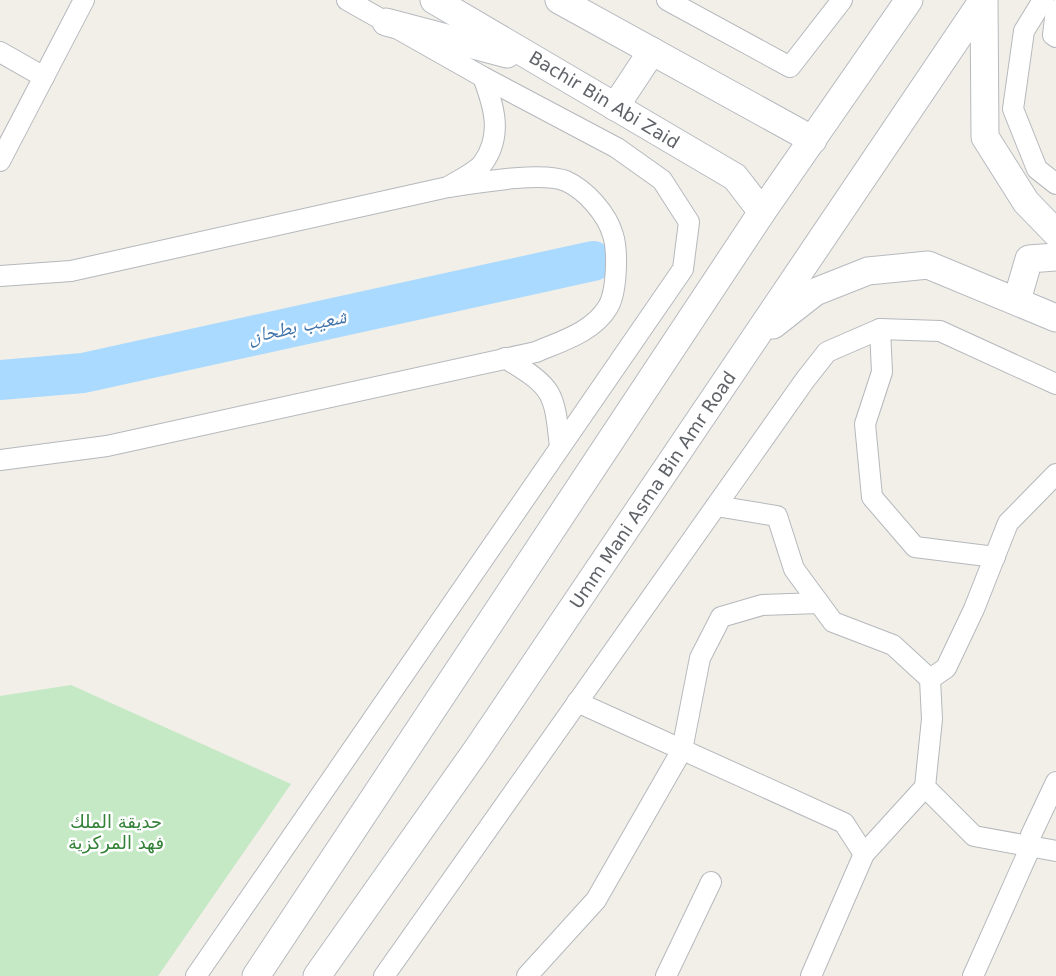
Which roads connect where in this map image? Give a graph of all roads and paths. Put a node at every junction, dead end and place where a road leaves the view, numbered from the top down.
1 (84, 0) edge
2 (347, 0) edge
3 (434, 0) edge
4 (560, 0) edge
5 (667, 0) edge
6 (842, 0) edge
7 (909, 0) edge
8 (984, 0) edge
9 (1043, 0) edge
10 (1056, 10) edge
11 (386, 22) junction
12 (1056, 37) edge
13 (652, 51) junction
14 (0, 52) edge
15 (541, 63) junction
16 (44, 77) junction
17 (483, 77) junction
18 (615, 107) junction
19 (813, 140) junction
20 (0, 161) edge
21 (1056, 184) edge
22 (448, 187) junction
23 (762, 213) junction
24 (1056, 233) edge
25 (1056, 257) edge
26 (0, 276) edge
27 (1017, 300) junction
28 (1056, 318) edge
29 (880, 329) junction
30 (755, 338) junction
31 (505, 358) junction
32 (1056, 384) edge
33 (560, 447) junction
34 (0, 460) edge
35 (1056, 474) edge
36 (716, 506) junction
37 (995, 557) junction
38 (819, 603) junction
39 (930, 679) junction
40 (578, 702) junction
41 (682, 750) junction
42 (1056, 782) edge
43 (925, 787) junction
44 (1031, 846) junction
45 (1056, 852) edge
46 (864, 854) junction
47 (711, 882) dead end
48 (196, 976) edge
49 (256, 976) edge
50 (317, 976) edge
51 (384, 976) edge
52 (527, 976) edge
53 (666, 976) edge
54 (811, 976) edge
55 (973, 976) edge

1 - 16 street
2 - 11 street
3 - 15 main road, Bachir Bin Abi Zaid
4 - 13 main road
5 - 6 street
7 - 19 main road
8 - 24 main road
8 - 30 main road, Umm Mani Asma Bin Amr Road
9 - 21 street
10 - 12 street
11 - 15 main road
11 - 17 street
13 - 18 main road
13 - 19 main road
14 - 16 street
15 - 18 main road, Bachir Bin Abi Zaid
16 - 20 street
17 - 22 street
17 - 33 street
18 - 23 main road, Bachir Bin Abi Zaid
19 - 23 main road
22 - 26 street
22 - 31 street
23 - 49 main road
25 - 27 main road
27 - 28 main road
27 - 30 main road
29 - 32 street
29 - 36 street
29 - 37 street
30 - 50 main road, Umm Mani Asma Bin Amr Road
31 - 33 street
31 - 34 street
33 - 48 street
35 - 37 street
36 - 38 street
36 - 40 street
37 - 39 street
38 - 39 street
38 - 41 street
39 - 43 street
40 - 41 street
40 - 51 street
41 - 46 street
41 - 52 street
42 - 44 street
43 - 44 street
43 - 46 street
44 - 45 street
44 - 55 street
46 - 54 street
47 - 53 street

